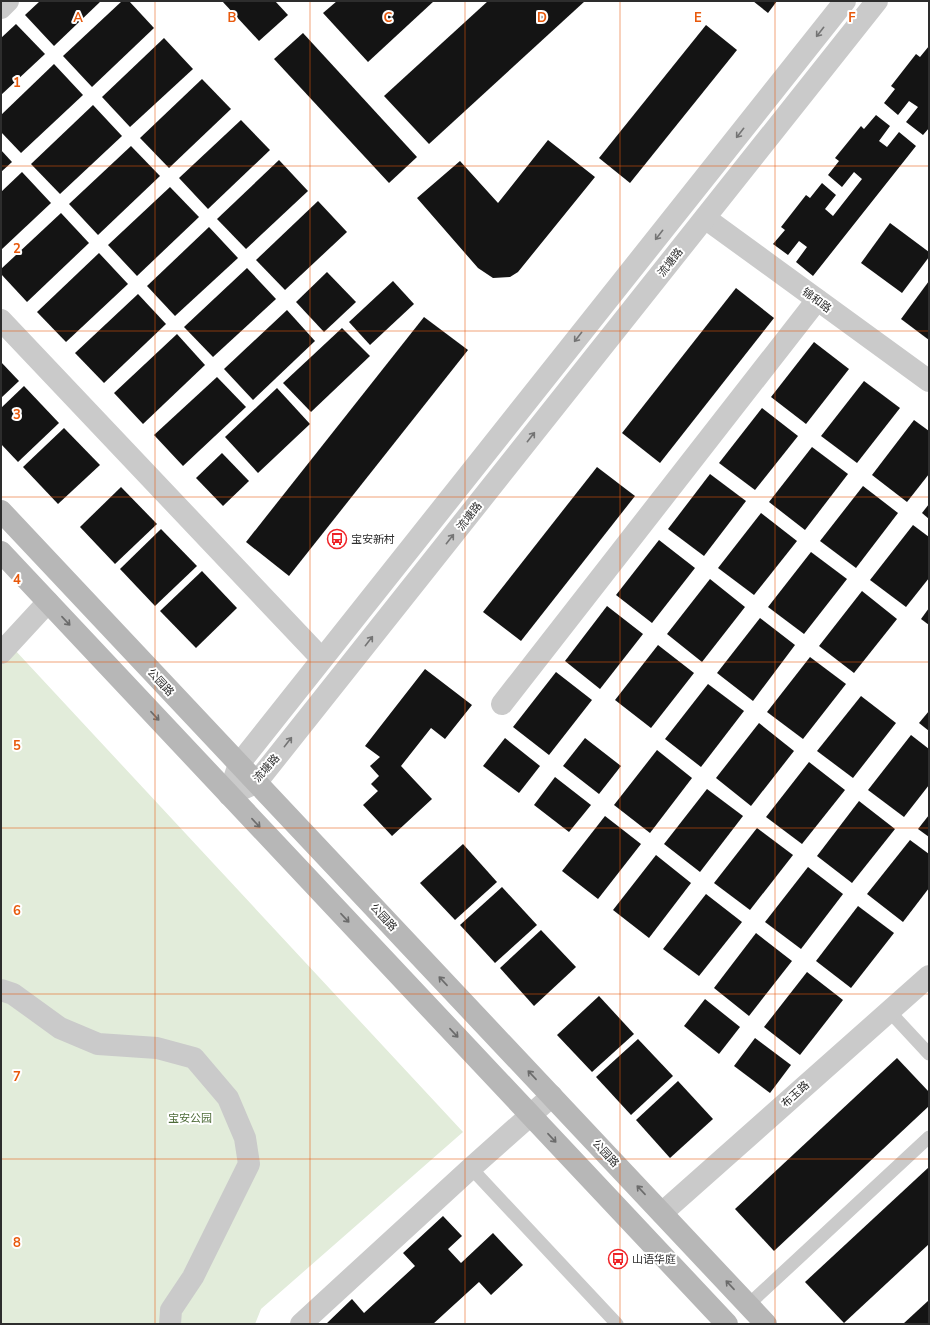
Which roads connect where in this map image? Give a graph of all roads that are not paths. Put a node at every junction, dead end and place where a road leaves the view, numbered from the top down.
1 (8, 1) edge
2 (845, 1) edge
3 (878, 1) edge
4 (1, 8) edge
5 (705, 218) junction
6 (817, 300) junction
7 (1, 320) edge
8 (929, 381) edge
9 (1, 511) edge
10 (1, 552) edge
11 (48, 602) junction
12 (1, 653) edge
13 (322, 659) junction
14 (502, 704) dead end
15 (239, 764) junction
16 (256, 782) junction
17 (230, 795) junction
18 (929, 976) edge
19 (1, 990) edge
20 (889, 1011) junction
21 (929, 1054) edge
22 (552, 1096) junction
23 (531, 1115) junction
24 (929, 1137) edge
25 (471, 1168) junction
26 (662, 1213) junction
27 (748, 1305) junction
28 (170, 1324) edge
29 (302, 1324) edge
30 (617, 1324) edge
31 (727, 1324) edge
32 (766, 1324) edge

1 - 4 street
2 -> 13 street, 流塘路
3 - 5 street, 流塘路
5 - 6 street, 锦和路
16 -> 5 street, 流塘路
6 - 8 street, 锦和路
6 - 14 street
7 - 13 street
9 - 15 main road, 公园路
10 - 11 main road
11 - 12 street
11 -> 17 main road
13 - 15 street, 流塘路
15 - 16 main road, 公园路
15 - 17 street, 流塘路
16 - 17 street, 流塘路
22 -> 16 main road, 公园路
17 -> 23 main road
18 - 20 street, 布玉路
19 - 28 street
20 - 21 lane
20 - 26 street, 布玉路
22 - 23 street
26 -> 22 main road, 公园路
23 - 25 street
23 -> 31 main road
24 - 27 lane
25 - 29 street
25 - 30 lane
27 -> 26 main road, 公园路
27 - 32 main road, 公园路

